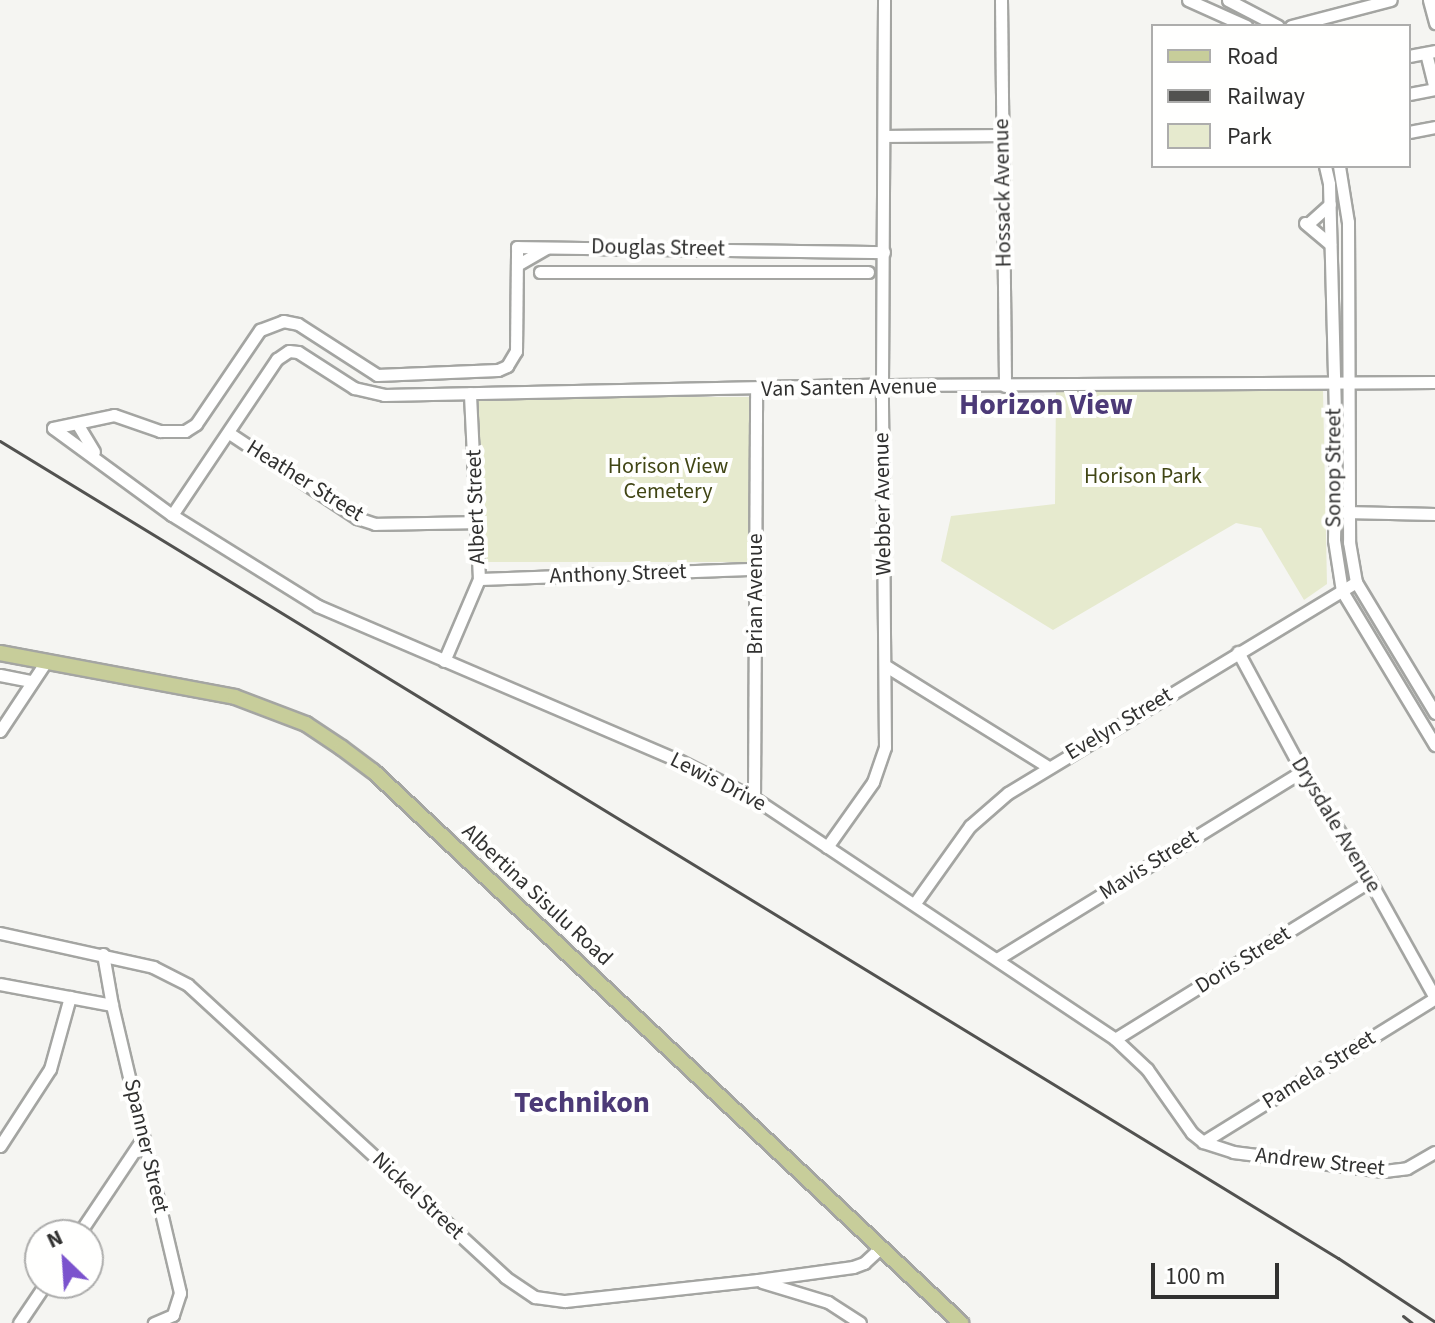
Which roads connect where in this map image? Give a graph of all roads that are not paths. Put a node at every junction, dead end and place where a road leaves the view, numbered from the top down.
1 (884, 0) edge
2 (1001, 0) edge
3 (1188, 0) edge
4 (1228, 0) edge
5 (1391, 0) edge
6 (1429, 0) edge
7 (1435, 23) edge
8 (1242, 24) edge
9 (1274, 24) edge
10 (1310, 24) edge
11 (1431, 52) edge
12 (1411, 56) edge
13 (1435, 88) edge
14 (1411, 94) edge
15 (1435, 127) edge
16 (1411, 132) edge
17 (1003, 135) junction
18 (885, 136) junction
19 (1325, 168) edge
20 (1339, 168) edge
21 (1330, 204) junction
22 (1346, 206) junction
23 (1330, 222) junction
24 (1348, 231) junction
25 (1330, 244) junction
26 (550, 246) junction
27 (799, 250) junction
28 (884, 252) junction
29 (517, 265) junction
30 (540, 272) dead end
31 (797, 272) junction
32 (868, 272) dead end
33 (1435, 382) edge
34 (1334, 383) junction
35 (1350, 383) junction
36 (882, 385) junction
37 (1005, 386) junction
38 (756, 390) junction
39 (470, 393) junction
40 (78, 425) junction
41 (229, 433) junction
42 (105, 465) junction
43 (1351, 512) junction
44 (1334, 513) junction
45 (1435, 514) edge
46 (172, 515) junction
47 (478, 522) junction
48 (757, 569) junction
49 (479, 579) junction
50 (1356, 582) junction
51 (1342, 591) junction
52 (1238, 652) junction
53 (0, 653) edge
54 (47, 660) junction
55 (444, 661) junction
56 (886, 666) junction
57 (0, 675) edge
58 (32, 681) junction
59 (1435, 713) edge
60 (0, 731) edge
61 (1435, 745) edge
62 (1048, 767) junction
63 (1302, 771) junction
64 (754, 798) junction
65 (827, 847) junction
66 (1370, 881) junction
67 (915, 903) junction
68 (0, 933) edge
69 (103, 954) junction
70 (997, 959) junction
71 (0, 984) edge
72 (70, 997) junction
73 (1435, 998) edge
74 (112, 1005) junction
75 (1115, 1039) junction
76 (143, 1138) junction
77 (1203, 1142) junction
78 (0, 1146) edge
79 (1435, 1152) edge
80 (89, 1219) edge
81 (879, 1249) junction
82 (758, 1280) junction
83 (35, 1299) edge
84 (19, 1323) edge
85 (154, 1323) edge
86 (860, 1323) edge
87 (961, 1323) edge

1 - 18 street, Webber Avenue
2 - 17 street, Hossack Avenue
3 - 8 street
4 - 9 street
5 - 10 street
6 - 7 street
11 - 12 street
11 - 13 street
13 - 14 street
15 - 16 street
17 - 18 street
17 - 37 street, Hossack Avenue
18 - 28 street, Webber Avenue
19 - 21 street, Sonop Street
20 - 22 street, Sonop Street
21 - 23 street, Sonop Street
21 - 25 street
22 - 23 street
22 - 24 street, Sonop Street
23 - 24 street
23 - 25 street, Sonop Street
24 - 35 street, Sonop Street
25 - 34 street, Sonop Street
26 - 27 street, Douglas Street
26 - 29 street
26 - 29 street, Douglas Street
27 - 28 street, Douglas Street
27 - 31 street
28 - 36 street, Webber Avenue
29 - 40 street
30 - 31 street, Douglas Street
31 - 32 street, Douglas Street
33 - 35 street, Van Santen Avenue
34 - 35 street, Van Santen Avenue
34 - 37 street, Van Santen Avenue
34 - 44 street, Sonop Street
35 - 43 street, Sonop Street
36 - 37 street, Van Santen Avenue
36 - 38 street, Van Santen Avenue
36 - 56 street, Webber Avenue
38 - 39 street, Van Santen Avenue
38 - 48 street, Brian Avenue
39 - 41 street, Van Santen Avenue
39 - 47 street, Albert Street
40 - 42 street
40 - 42 street, Lewis Drive
41 - 46 street
41 - 47 street, Heather Street
42 - 46 street, Lewis Drive
43 - 44 street
43 - 45 street
43 - 50 street, Sonop Street
44 - 51 street, Sonop Street
46 - 55 street, Lewis Drive
47 - 49 street, Albert Street
48 - 49 street, Anthony Street
48 - 64 street, Brian Avenue
49 - 55 street, Albert Street
50 - 51 street, Evelyn Street
50 - 59 street, Sonop Street
51 - 52 street, Evelyn Street
51 - 61 street, Sonop Street
52 - 62 street, Evelyn Street
52 - 63 street, Drysdale Avenue
53 - 54 main road, Albertina Sisulu Road
54 - 58 street
54 - 81 main road, Albertina Sisulu Road
55 - 64 street, Lewis Drive
56 - 62 street
56 - 65 street, Webber Avenue
57 - 58 street
58 - 60 street
62 - 67 street, Evelyn Street
63 - 66 street, Drysdale Avenue
63 - 70 street, Mavis Street
64 - 65 street, Lewis Drive
65 - 67 street, Lewis Drive
66 - 73 street, Drysdale Avenue
66 - 75 street, Doris Street
67 - 70 street, Lewis Drive
68 - 69 street, Nickel Street
69 - 74 street, Spanner Street
69 - 82 street, Nickel Street
70 - 75 street, Lewis Drive
71 - 72 street
72 - 74 street
72 - 78 street
73 - 77 street, Pamela Street
74 - 76 street, Spanner Street
75 - 77 street, Lewis Drive
76 - 80 street
76 - 85 street, Spanner Street
77 - 79 street, Andrew Street
81 - 82 street, Nickel Street
81 - 87 main road, Albertina Sisulu Road
82 - 86 street
83 - 84 street

